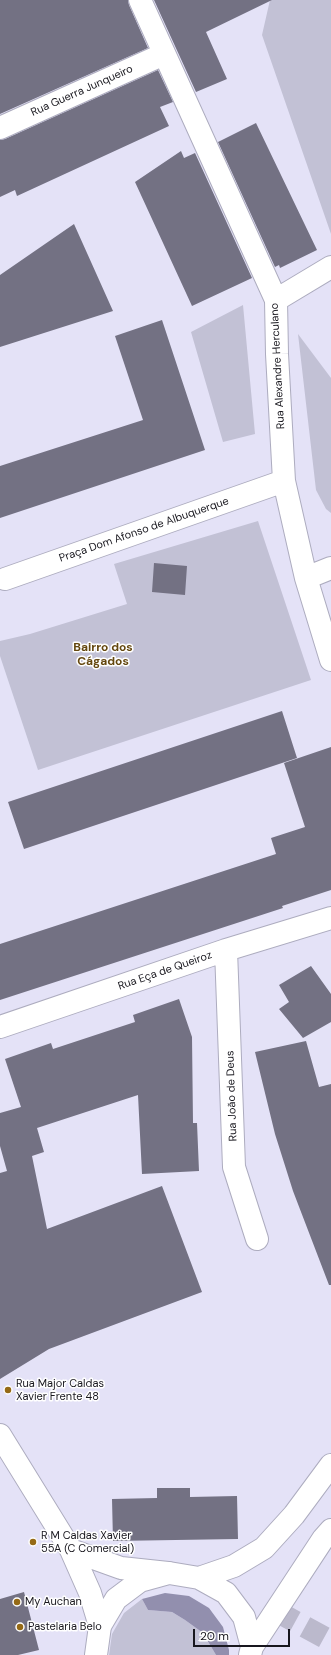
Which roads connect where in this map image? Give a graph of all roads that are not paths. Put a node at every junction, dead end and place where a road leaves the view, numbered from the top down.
1 (140, 0) edge
2 (164, 54) junction
3 (0, 128) edge
4 (331, 267) edge
5 (276, 300) junction
6 (284, 481) junction
7 (331, 568) edge
8 (306, 578) junction
9 (5, 579) dead end
10 (331, 660) edge
11 (331, 918) edge
12 (226, 950) junction
13 (0, 1027) edge
14 (257, 1239) dead end
15 (0, 1435) edge
16 (331, 1465) edge
17 (331, 1530) edge
18 (71, 1550) junction
19 (169, 1573) junction
20 (199, 1578) junction
21 (100, 1626) junction
22 (251, 1651) edge
23 (96, 1655) edge

1 - 2 street, Rua Alexandre Herculano
2 - 3 street, Rua Guerra Junqueiro
2 - 5 street, Rua Alexandre Herculano
4 - 5 street
5 - 6 street, Rua Alexandre Herculano
6 - 8 street, Rua Alexandre Herculano
6 - 9 street, Praça Dom Afonso de Albuquerque
7 - 8 street
8 - 10 street, Rua Alexandre Herculano
11 - 12 street, Rua Eça de Queiroz
12 - 13 street, Rua Eça de Queiroz
12 - 14 street, Rua João de Deus
15 - 18 street
16 - 20 street
17 - 22 street
18 - 19 street
18 - 21 street
19 - 20 street
19 - 21 street
20 - 22 street
21 - 23 street

